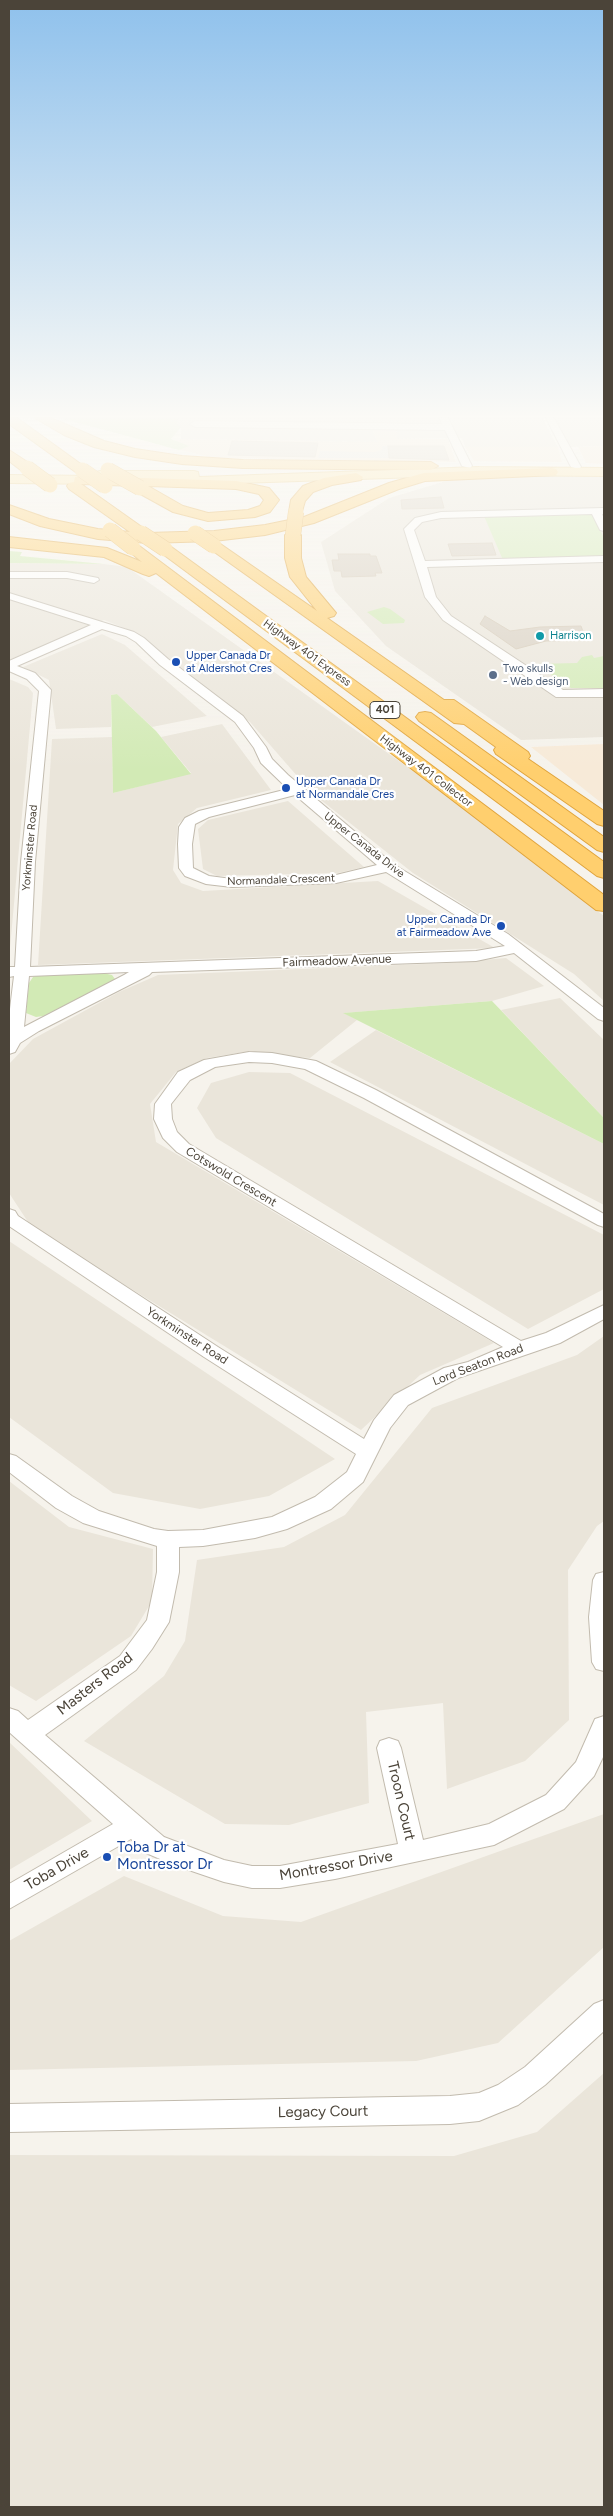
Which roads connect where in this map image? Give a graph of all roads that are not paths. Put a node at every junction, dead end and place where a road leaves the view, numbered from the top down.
1 (117, 535) edge
2 (120, 535) edge
3 (149, 535) edge
4 (163, 535) edge
5 (187, 535) edge
6 (219, 535) edge
7 (293, 535) edge
8 (411, 535) edge
9 (192, 540) junction
10 (167, 541) junction
11 (9, 542) edge
12 (604, 559) edge
13 (420, 564) junction
14 (9, 575) edge
15 (94, 580) dead end
16 (9, 596) edge
17 (210, 608) junction
18 (102, 625) junction
19 (9, 666) edge
20 (358, 669) dead end
21 (604, 693) edge
22 (412, 707) dead end
23 (541, 776) junction
24 (297, 791) junction
25 (604, 820) edge
26 (604, 846) edge
27 (388, 867) junction
28 (604, 872) edge
29 (604, 905) edge
30 (517, 948) junction
31 (157, 968) junction
32 (15, 972) edge
33 (604, 1016) edge
34 (12, 1044) edge
35 (9, 1215) edge
36 (604, 1221) edge
37 (604, 1311) edge
38 (520, 1348) junction
39 (369, 1452) junction
40 (9, 1461) edge
41 (168, 1539) junction
42 (604, 1580) edge
43 (604, 1662) edge
44 (9, 1718) edge
45 (604, 1726) edge
46 (29, 1734) junction
47 (389, 1748) dead end
48 (131, 1826) junction
49 (413, 1853) junction
50 (9, 1897) edge
51 (604, 2013) edge
52 (9, 2118) edge

1 - 17 highway, Highway 401 Collector / 401, bridge
2 - 6 highway
3 - 10 highway, Highway 401 Express / 401, bridge
4 - 10 highway, Highway 401 Express / 401
5 - 9 highway, 401
7 - 23 highway, bridge
8 - 13 street
9 - 10 highway, Highway 401 Express / 401
9 - 20 highway, Highway 401 Express / 401
9 - 23 highway, 401, bridge
10 - 28 highway, Highway 401 Express / 401
11 - 17 highway
12 - 13 street
13 - 21 street
14 - 15 street
16 - 18 street, Upper Canada Drive
17 - 29 highway, Highway 401 Collector / 401
18 - 19 street
18 - 24 street, Upper Canada Drive
19 - 32 street, Yorkminster Road
22 - 26 highway, 401
23 - 25 highway, 401
24 - 27 street, Upper Canada Drive
24 - 27 street, Normandale Crescent
27 - 30 street, Upper Canada Drive
30 - 31 street, Fairmeadow Avenue
30 - 33 street, Upper Canada Drive
31 - 32 street, Fairmeadow Avenue
31 - 34 street, Fairmeadow Avenue
32 - 34 street, Yorkminster Road
35 - 39 street, Yorkminster Road
36 - 38 street, Cotswold Crescent
37 - 38 street, Lord Seaton Road
38 - 39 street, Lord Seaton Road
39 - 41 street, Lord Seaton Road
40 - 41 street, Lord Seaton Road
41 - 46 street, Masters Road
42 - 43 street
44 - 46 street, Montressor Drive
45 - 49 street, Montressor Drive
46 - 48 street, Montressor Drive
47 - 49 street, Troon Court
48 - 49 street, Montressor Drive
48 - 50 street, Toba Drive
51 - 52 street, Legacy Court

